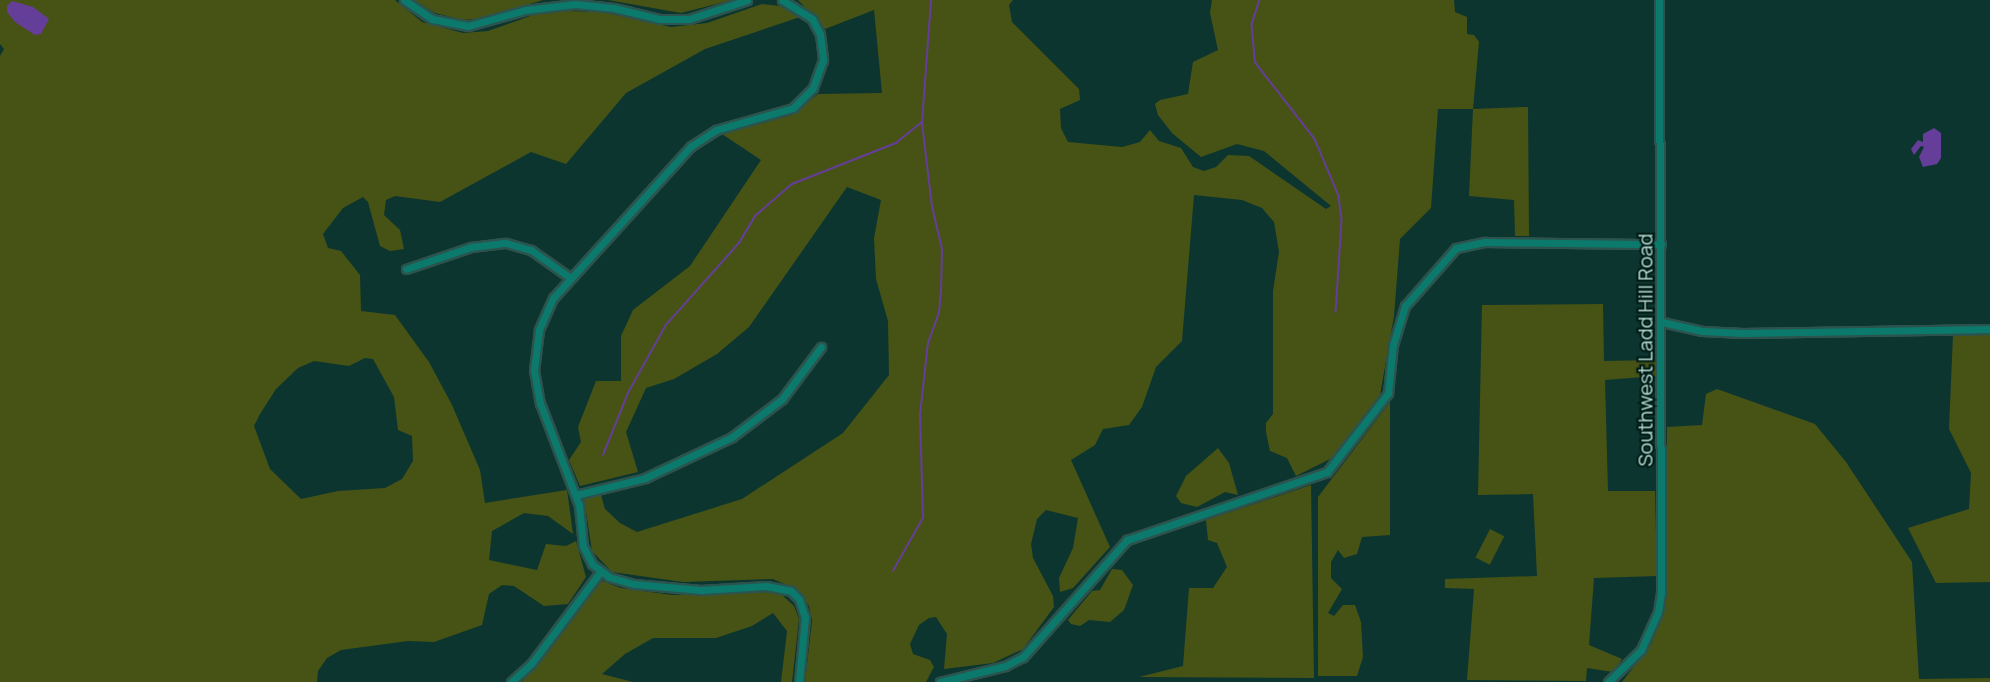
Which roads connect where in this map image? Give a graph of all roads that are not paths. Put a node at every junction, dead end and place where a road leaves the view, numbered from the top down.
1 (404, 0) edge
2 (747, 0) edge
3 (782, 0) edge
4 (1659, 0) edge
5 (1661, 244) junction
6 (406, 269) dead end
7 (569, 277) junction
8 (1662, 322) junction
9 (1990, 329) edge
10 (821, 347) dead end
11 (576, 495) junction
12 (600, 572) junction
13 (511, 682) edge
14 (800, 682) edge
15 (940, 682) edge
16 (1608, 682) edge

1 - 2 street
3 - 7 street
4 - 5 street, Southwest Ladd Hill Road
5 - 8 street, Southwest Ladd Hill Road
5 - 15 street
6 - 7 street
7 - 11 street
8 - 9 street
8 - 16 street, Southwest Ladd Hill Road
10 - 11 street
11 - 12 street
12 - 13 street
12 - 14 street

